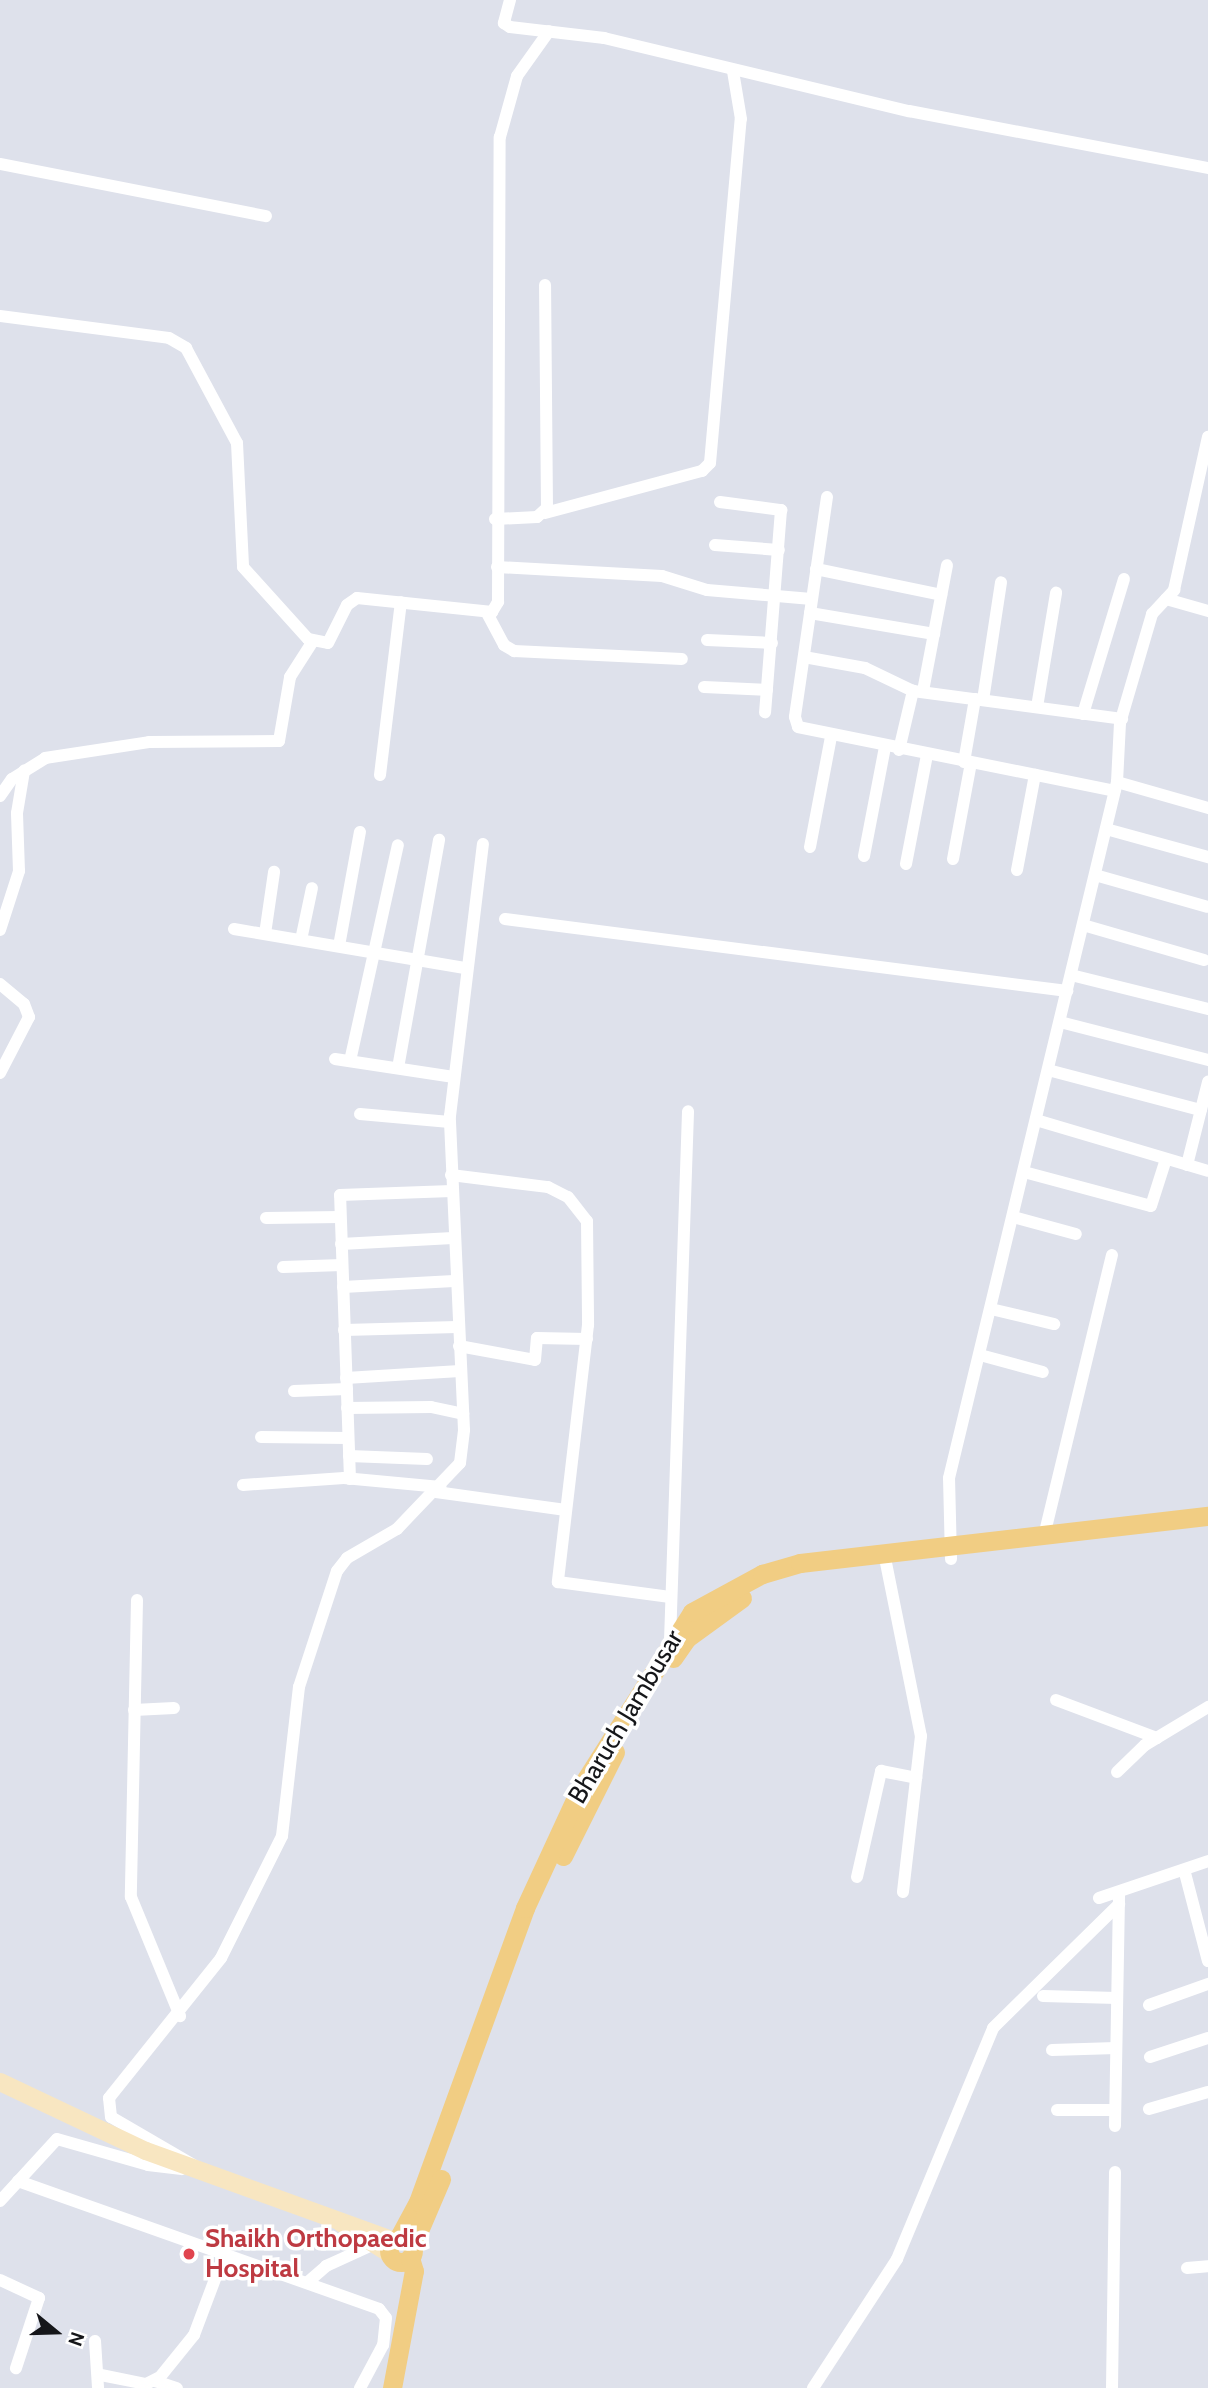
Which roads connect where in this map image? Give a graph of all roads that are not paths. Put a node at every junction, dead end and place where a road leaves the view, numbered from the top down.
1 (510, 0) edge
2 (549, 32) junction
3 (733, 71) junction
4 (0, 164) edge
5 (1208, 168) edge
6 (266, 216) dead end
7 (545, 285) dead end
8 (0, 316) edge
9 (1208, 437) edge
10 (1206, 455) edge
11 (827, 497) dead end
12 (720, 502) dead end
13 (545, 513) junction
14 (495, 519) junction
15 (715, 544) dead end
16 (779, 550) junction
17 (947, 565) dead end
18 (497, 567) junction
19 (816, 569) junction
20 (1124, 579) dead end
21 (1001, 582) dead end
22 (1056, 593) dead end
23 (941, 595) junction
24 (777, 596) junction
25 (812, 599) junction
26 (1166, 599) junction
27 (401, 602) junction
28 (1208, 611) edge
29 (487, 613) junction
30 (810, 613) junction
31 (934, 634) junction
32 (708, 640) dead end
33 (313, 641) junction
34 (772, 643) junction
35 (804, 657) junction
36 (682, 659) dead end
37 (704, 687) dead end
38 (767, 690) junction
39 (918, 691) junction
40 (979, 699) junction
41 (1037, 708) junction
42 (765, 712) dead end
43 (1083, 714) junction
44 (1122, 719) junction
45 (831, 737) junction
46 (885, 747) junction
47 (899, 750) junction
48 (927, 755) junction
49 (967, 763) junction
50 (24, 771) junction
51 (380, 775) dead end
52 (1035, 775) junction
53 (1116, 786) junction
54 (0, 796) edge
55 (1208, 808) edge
56 (1106, 829) junction
57 (360, 832) dead end
58 (439, 840) dead end
59 (483, 844) dead end
60 (398, 845) dead end
61 (810, 847) dead end
62 (864, 856) dead end
63 (1208, 857) edge
64 (954, 859) dead end
65 (906, 864) dead end
66 (1017, 870) dead end
67 (274, 872) dead end
68 (1095, 875) junction
69 (312, 888) dead end
70 (1208, 907) edge
71 (505, 919) dead end
72 (1083, 926) junction
73 (234, 929) dead end
74 (0, 930) edge
75 (265, 934) junction
76 (301, 940) junction
77 (339, 946) junction
78 (375, 952) junction
79 (417, 960) junction
80 (1204, 960) dead end
81 (464, 968) junction
82 (1071, 975) junction
83 (0, 984) edge
84 (1067, 991) junction
85 (1208, 1009) edge
86 (1059, 1022) junction
87 (335, 1059) dead end
88 (1208, 1060) edge
89 (350, 1061) junction
90 (398, 1068) junction
91 (1048, 1070) junction
92 (0, 1073) edge
93 (454, 1077) junction
94 (1208, 1084) edge
95 (1201, 1110) junction
96 (688, 1111) dead end
97 (360, 1114) dead end
98 (1036, 1120) junction
99 (450, 1122) junction
100 (1166, 1159) junction
101 (1187, 1165) junction
102 (1208, 1171) edge
103 (1024, 1172) junction
104 (452, 1175) junction
105 (452, 1191) junction
106 (340, 1217) junction
107 (1013, 1217) junction
108 (266, 1218) dead end
109 (1076, 1234) dead end
110 (453, 1238) junction
111 (341, 1244) junction
112 (1112, 1255) dead end
113 (342, 1265) junction
114 (283, 1266) dead end
115 (454, 1281) junction
116 (342, 1287) junction
117 (991, 1309) junction
118 (1054, 1324) dead end
119 (457, 1327) junction
120 (344, 1331) junction
121 (587, 1339) junction
122 (458, 1346) junction
123 (980, 1355) junction
124 (460, 1370) junction
125 (1044, 1372) dead end
126 (346, 1383) junction
127 (295, 1391) dead end
128 (347, 1408) junction
129 (463, 1414) junction
130 (261, 1437) dead end
131 (348, 1438) junction
132 (349, 1456) junction
133 (427, 1459) dead end
134 (350, 1479) junction
135 (243, 1485) dead end
136 (438, 1490) junction
137 (566, 1510) junction
138 (1207, 1522) edge
139 (1044, 1536) junction
140 (951, 1553) junction
141 (886, 1559) junction
142 (670, 1597) junction
143 (137, 1600) dead end
144 (688, 1627) junction
145 (670, 1641) junction
146 (1056, 1700) dead end
147 (1208, 1707) edge
148 (174, 1708) dead end
149 (134, 1710) junction
150 (1157, 1738) junction
151 (1117, 1772) dead end
152 (916, 1778) junction
153 (1208, 1861) edge
154 (1185, 1873) junction
155 (857, 1877) dead end
156 (903, 1892) dead end
157 (1098, 1898) dead end
158 (1119, 1898) junction
159 (1208, 1961) edge
160 (1208, 1984) edge
161 (1043, 1996) dead end
162 (1117, 1998) junction
163 (1149, 2005) dead end
164 (178, 2012) junction
165 (1208, 2038) edge
166 (1116, 2048) junction
167 (1052, 2050) dead end
168 (1150, 2057) dead end
169 (0, 2081) edge
170 (1208, 2092) edge
171 (1149, 2109) dead end
172 (1057, 2110) dead end
173 (1115, 2110) junction
174 (1115, 2126) dead end
175 (200, 2171) junction
176 (1115, 2172) dead end
177 (18, 2181) junction
178 (0, 2201) edge
179 (339, 2221) junction
180 (372, 2245) junction
181 (400, 2250) junction
182 (224, 2255) junction
183 (1208, 2266) edge
184 (1187, 2268) dead end
185 (0, 2280) edge
186 (309, 2281) junction
187 (95, 2341) dead end
188 (16, 2368) dead end
189 (155, 2381) junction
190 (100, 2382) edge
191 (177, 2388) edge
192 (360, 2388) edge
193 (392, 2388) edge
194 (813, 2388) edge
195 (1112, 2388) edge

1 - 2 street
2 - 3 street
2 - 14 street
3 - 5 street
3 - 13 street
4 - 6 street
7 - 13 street
8 - 33 street
9 - 10 street
10 - 26 street
11 - 19 street
12 - 16 street
13 - 14 street
14 - 18 street
15 - 16 street
16 - 24 street
17 - 23 street
18 - 24 street
18 - 29 street
19 - 23 street
19 - 25 street
20 - 43 street
21 - 40 street
22 - 41 street
23 - 31 street
24 - 25 street
24 - 34 street
25 - 30 street
26 - 28 street
26 - 44 street
27 - 29 street
27 - 33 street
27 - 51 street
29 - 36 street
30 - 31 street
30 - 35 street
31 - 39 street
32 - 34 street
33 - 50 street
34 - 38 street
35 - 39 street
35 - 45 street
37 - 38 street
38 - 42 street
39 - 40 street
39 - 47 street
40 - 41 street
40 - 49 street
41 - 43 street
43 - 44 street
44 - 53 street
45 - 46 street
45 - 61 street
46 - 47 street
46 - 62 street
47 - 48 street
48 - 49 street
48 - 65 street
49 - 52 street
49 - 64 street
50 - 54 street
50 - 74 street
52 - 53 street
52 - 66 street
53 - 55 street
53 - 56 street
56 - 63 street
56 - 68 street
57 - 77 street
58 - 79 street
59 - 81 street
60 - 78 street
67 - 75 street
68 - 70 street
68 - 72 street
69 - 76 street
71 - 84 street
72 - 80 street
72 - 82 street
73 - 75 street
75 - 76 street
76 - 77 street
77 - 78 street
78 - 79 street
78 - 89 street
79 - 81 street
79 - 90 street
81 - 93 street
82 - 84 street
82 - 85 street
83 - 92 street
84 - 86 street
86 - 88 street
86 - 91 street
87 - 89 street
89 - 90 street
90 - 93 street
91 - 95 street
91 - 98 street
93 - 99 street
94 - 95 street
95 - 101 street
96 - 142 street
97 - 99 street
98 - 100 street
98 - 103 street
99 - 104 street
100 - 101 street
100 - 103 street
101 - 102 street
103 - 107 street
104 - 105 street
104 - 121 street
105 - 106 street
105 - 110 street
106 - 108 street
106 - 111 street
107 - 109 street
107 - 117 street
110 - 111 street
110 - 115 street
111 - 113 street
112 - 139 street
113 - 114 street
113 - 116 street
115 - 116 street
115 - 119 street
116 - 120 street
117 - 118 street
117 - 123 street
119 - 120 street
119 - 122 street
120 - 126 street
121 - 122 street
121 - 137 street
122 - 124 street
123 - 125 street
123 - 140 street
124 - 126 street
124 - 129 street
126 - 127 street
126 - 128 street
128 - 129 street
128 - 131 street
129 - 136 street
130 - 131 street
131 - 132 street
132 - 133 street
132 - 134 street
134 - 135 street
134 - 136 street
136 - 137 street
136 - 164 street
137 - 142 street
138 - 139 main road, Bharuch Jambusar
138 - 140 main road, Bharuch Jambusar
139 - 140 main road, Bharuch Jambusar
140 - 141 main road, Bharuch Jambusar
141 - 144 main road, Bharuch Jambusar
141 - 152 street
142 - 145 street
143 - 149 street
144 - 145 main road, Bharuch Jambusar
144 - 181 main road, Bharuch Jambusar
145 - 181 main road, Bharuch Jambusar
146 - 150 street
147 - 150 street
148 - 149 street
149 - 164 street
150 - 151 street
152 - 155 street
152 - 156 street
153 - 154 street
154 - 158 street
154 - 159 street
157 - 158 street
158 - 162 street
158 - 194 street
160 - 163 street
161 - 162 street
162 - 166 street
164 - 175 street
165 - 168 street
166 - 167 street
166 - 173 street
169 - 175 main road
170 - 171 street
172 - 173 street
173 - 174 street
175 - 177 street
175 - 179 main road
176 - 195 street
177 - 178 street
177 - 182 street
179 - 180 main road
179 - 181 main road
180 - 181 main road
180 - 186 street
181 - 193 main road
182 - 186 street
182 - 189 street
183 - 184 street
185 - 188 street
186 - 192 street
187 - 190 street
189 - 190 street
189 - 191 street

